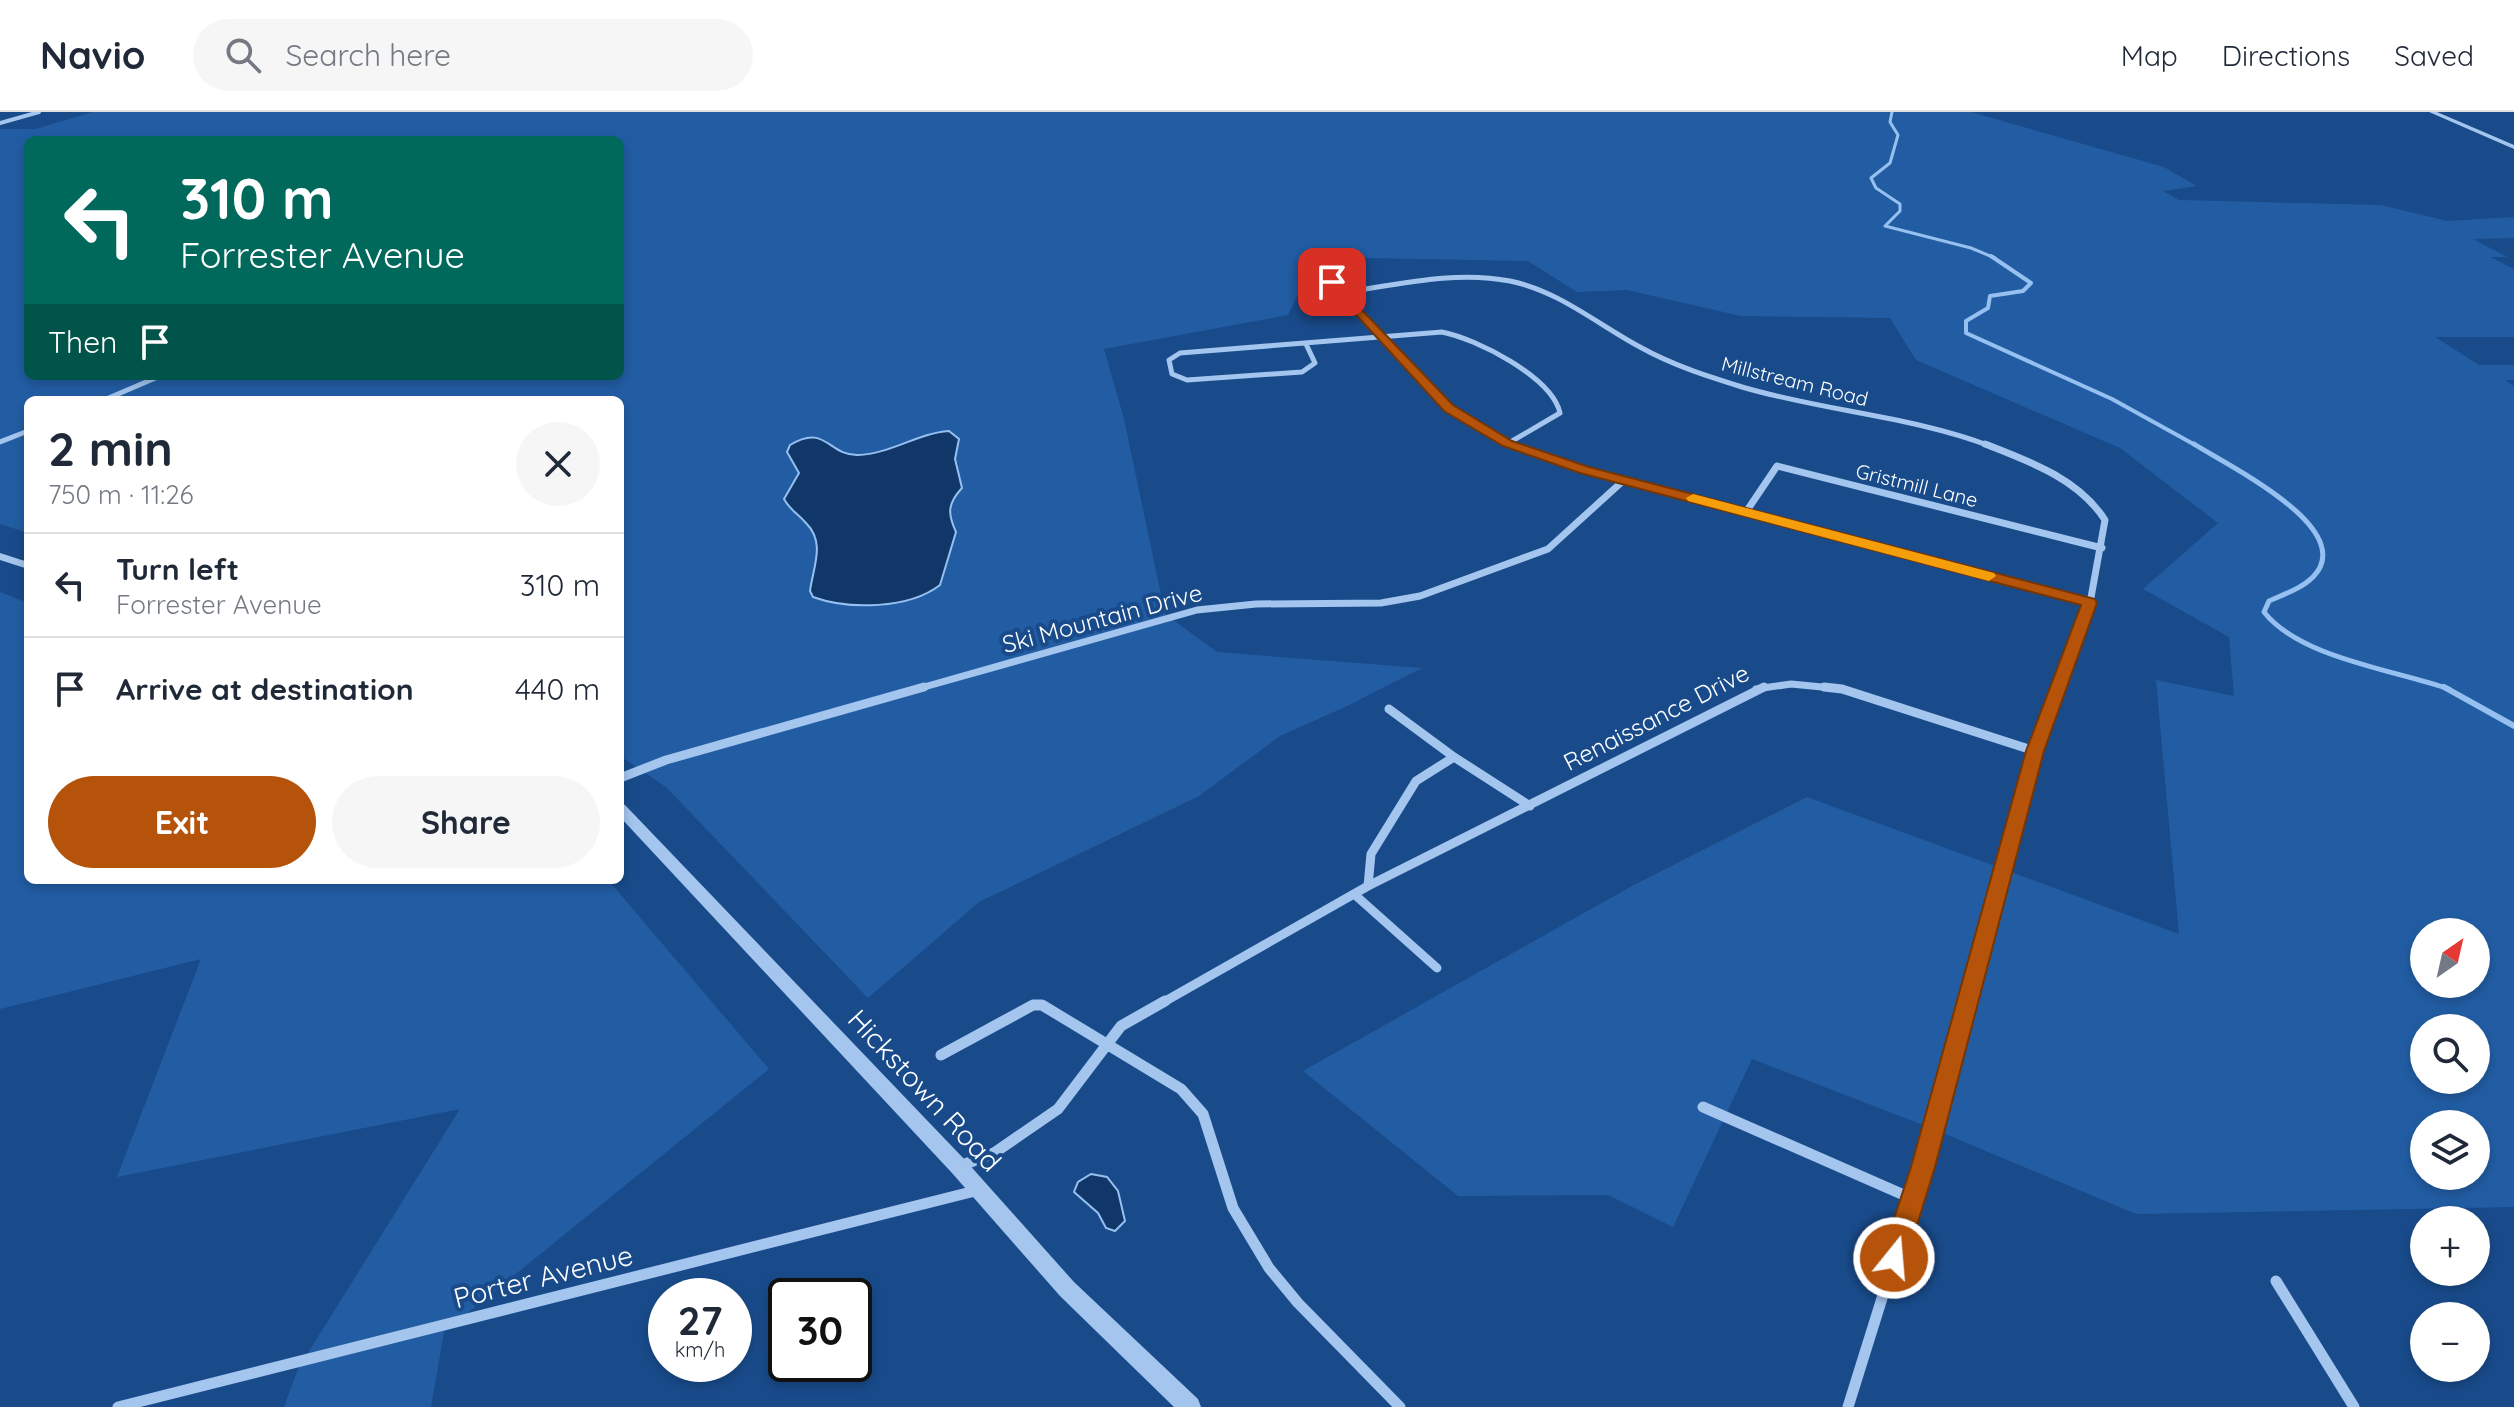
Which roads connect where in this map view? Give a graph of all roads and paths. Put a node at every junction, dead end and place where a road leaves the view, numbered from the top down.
1 (39, 112) edge
2 (2432, 112) edge
3 (0, 123) edge
4 (2514, 147) edge
5 (1332, 282) dead end
6 (1341, 293) junction
7 (1382, 338) junction
8 (1306, 344) junction
9 (151, 380) edge
10 (113, 396) edge
11 (24, 433) edge
12 (0, 442) edge
13 (1507, 444) junction
14 (1624, 480) junction
15 (1746, 512) junction
16 (2102, 548) junction
17 (0, 556) edge
18 (24, 565) edge
19 (2090, 603) junction
20 (1389, 709) dead end
21 (2035, 751) junction
22 (1454, 757) junction
23 (624, 776) edge
24 (1530, 806) junction
25 (624, 812) edge
26 (1368, 886) junction
27 (1354, 894) junction
28 (1437, 968) dead end
29 (1106, 1046) junction
30 (941, 1055) dead end
31 (1703, 1107) dead end
32 (959, 1167) junction
33 (980, 1189) junction
34 (1913, 1199) junction
35 (2276, 1281) dead end
36 (118, 1407) edge
37 (1190, 1407) edge
38 (1400, 1407) edge
39 (1848, 1407) edge
40 (2354, 1407) edge

1 - 3 street
2 - 4 street
5 - 6 street
6 - 7 street
6 - 16 street, Millstream Road
7 - 8 street
7 - 13 street
7 - 13 street
8 - 8 street
9 - 10 street
11 - 12 street
13 - 14 street
14 - 15 street
14 - 23 street, Ski Mountain Drive
15 - 16 street, Gristmill Lane
15 - 19 street
16 - 19 street, Millstream Road
17 - 18 street
19 - 21 street, Millstream Road
20 - 22 street
21 - 24 street, Renaissance Drive
21 - 34 street, Millstream Road
22 - 24 street
22 - 26 street
24 - 26 street, Renaissance Drive
25 - 32 street, Hickstown Road
26 - 27 street, Renaissance Drive
27 - 28 street
27 - 29 street, Renaissance Drive
29 - 30 street
29 - 32 street, Renaissance Drive
29 - 38 street
31 - 34 street
32 - 33 street, Hickstown Road
33 - 36 street, Porter Avenue
33 - 37 street, Hickstown Road
34 - 39 street, Millstream Road
35 - 40 street

